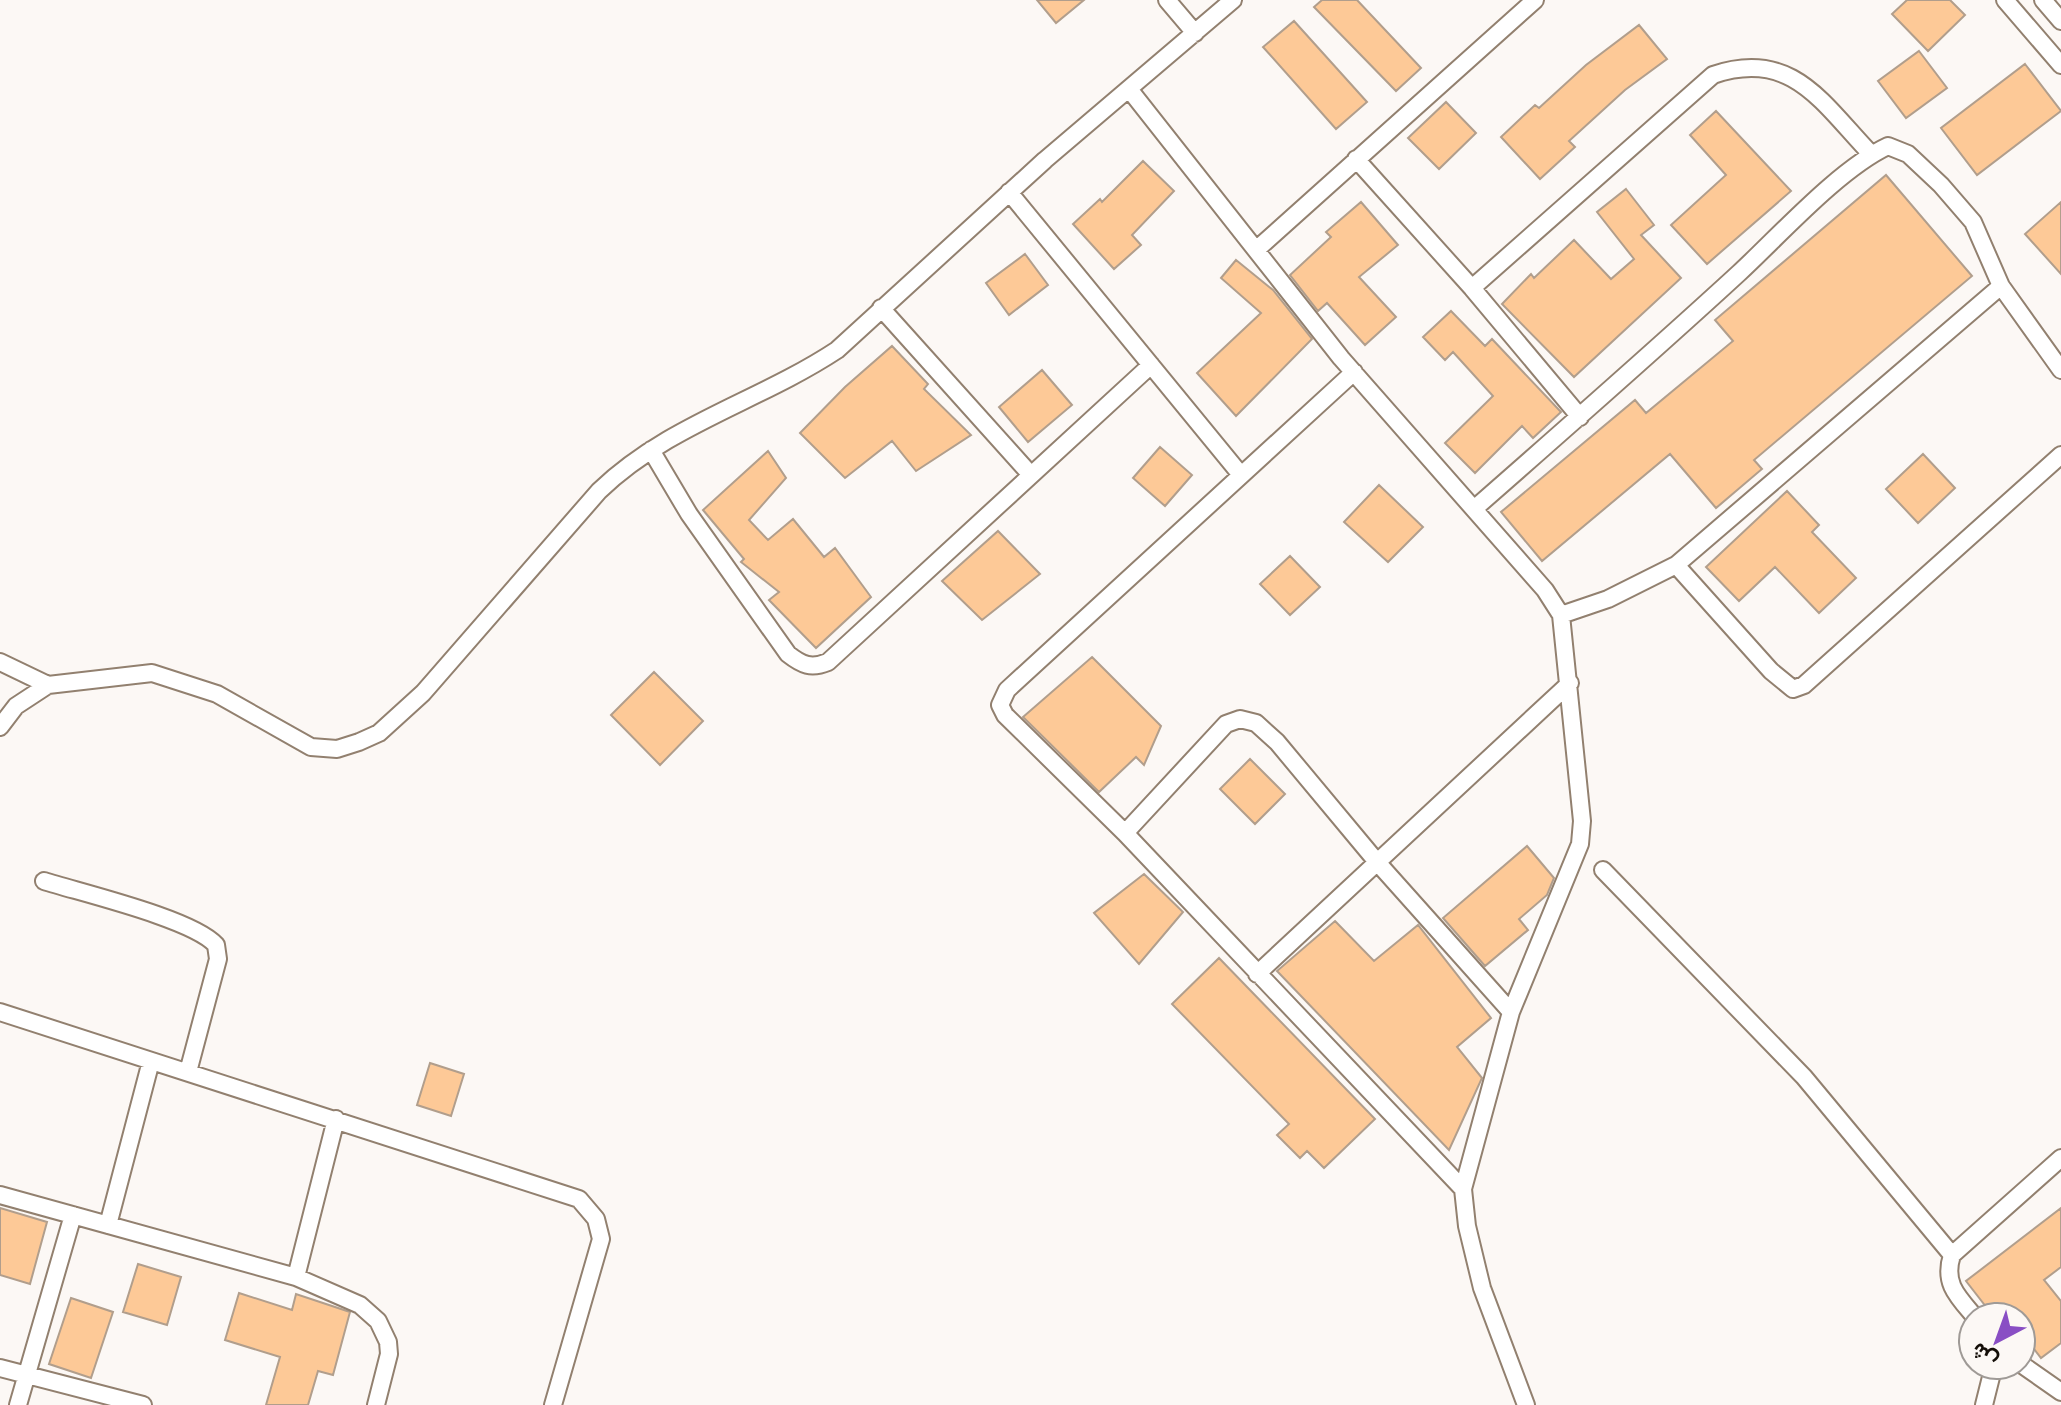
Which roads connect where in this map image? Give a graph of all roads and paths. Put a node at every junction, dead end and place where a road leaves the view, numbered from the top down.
1 (1167, 0) edge
2 (1233, 0) edge
3 (1535, 0) edge
4 (2005, 0) edge
5 (2043, 0) edge
6 (2061, 21) edge
7 (1195, 33) junction
8 (2061, 65) edge
9 (1129, 89) junction
10 (1871, 154) junction
11 (1356, 159) junction
12 (1009, 192) junction
13 (1256, 250) junction
14 (2001, 286) junction
15 (1472, 288) junction
16 (881, 308) junction
17 (1151, 365) junction
18 (2061, 370) edge
19 (1354, 372) junction
20 (1580, 417) junction
21 (651, 450) junction
22 (2061, 455) edge
23 (1031, 475) junction
24 (1241, 475) junction
25 (1474, 509) junction
26 (1676, 565) junction
27 (1561, 615) junction
28 (0, 662) edge
29 (1570, 683) junction
30 (48, 685) junction
31 (0, 727) edge
32 (1125, 833) junction
33 (1377, 862) junction
34 (1603, 870) dead end
35 (44, 881) dead end
36 (1257, 974) junction
37 (0, 1012) edge
38 (1511, 1012) junction
39 (151, 1061) junction
40 (188, 1072) junction
41 (336, 1119) junction
42 (2061, 1158) edge
43 (1463, 1189) junction
44 (0, 1195) edge
45 (73, 1215) junction
46 (108, 1225) junction
47 (1952, 1255) junction
48 (296, 1277) junction
49 (1962, 1301) edge
50 (0, 1368) edge
51 (26, 1375) junction
52 (2037, 1375) edge
53 (1990, 1381) edge
54 (2061, 1392) edge
55 (18, 1405) edge
56 (143, 1405) edge
57 (376, 1405) edge
58 (553, 1405) edge
59 (1526, 1405) edge
60 (1984, 1405) edge

1 - 7 street
2 - 7 street
3 - 11 street
4 - 8 street
5 - 6 street
7 - 9 street
9 - 12 street
9 - 13 street
10 - 14 street
10 - 15 street
10 - 20 street
11 - 13 street
11 - 15 street
12 - 16 street
12 - 17 street
13 - 19 street
14 - 18 street
14 - 26 street
15 - 20 street
16 - 21 street
16 - 23 street
17 - 23 street
17 - 24 street
19 - 24 street
19 - 25 street
20 - 25 street
21 - 23 street
21 - 30 street
22 - 26 street
24 - 32 street
25 - 27 street
26 - 27 street
27 - 29 street
28 - 30 street
29 - 33 street
29 - 38 street
30 - 31 street
32 - 33 street
32 - 36 street
33 - 36 street
33 - 38 street
34 - 47 street
35 - 40 street
36 - 43 street
37 - 39 street
38 - 43 street
39 - 40 street
39 - 46 street
40 - 41 street
41 - 48 street
41 - 58 street
42 - 47 street
43 - 59 street
44 - 45 street
45 - 46 street
45 - 51 street
46 - 48 street
47 - 49 street
48 - 57 street
50 - 51 street
51 - 55 street
51 - 56 street
52 - 54 street
53 - 60 street

